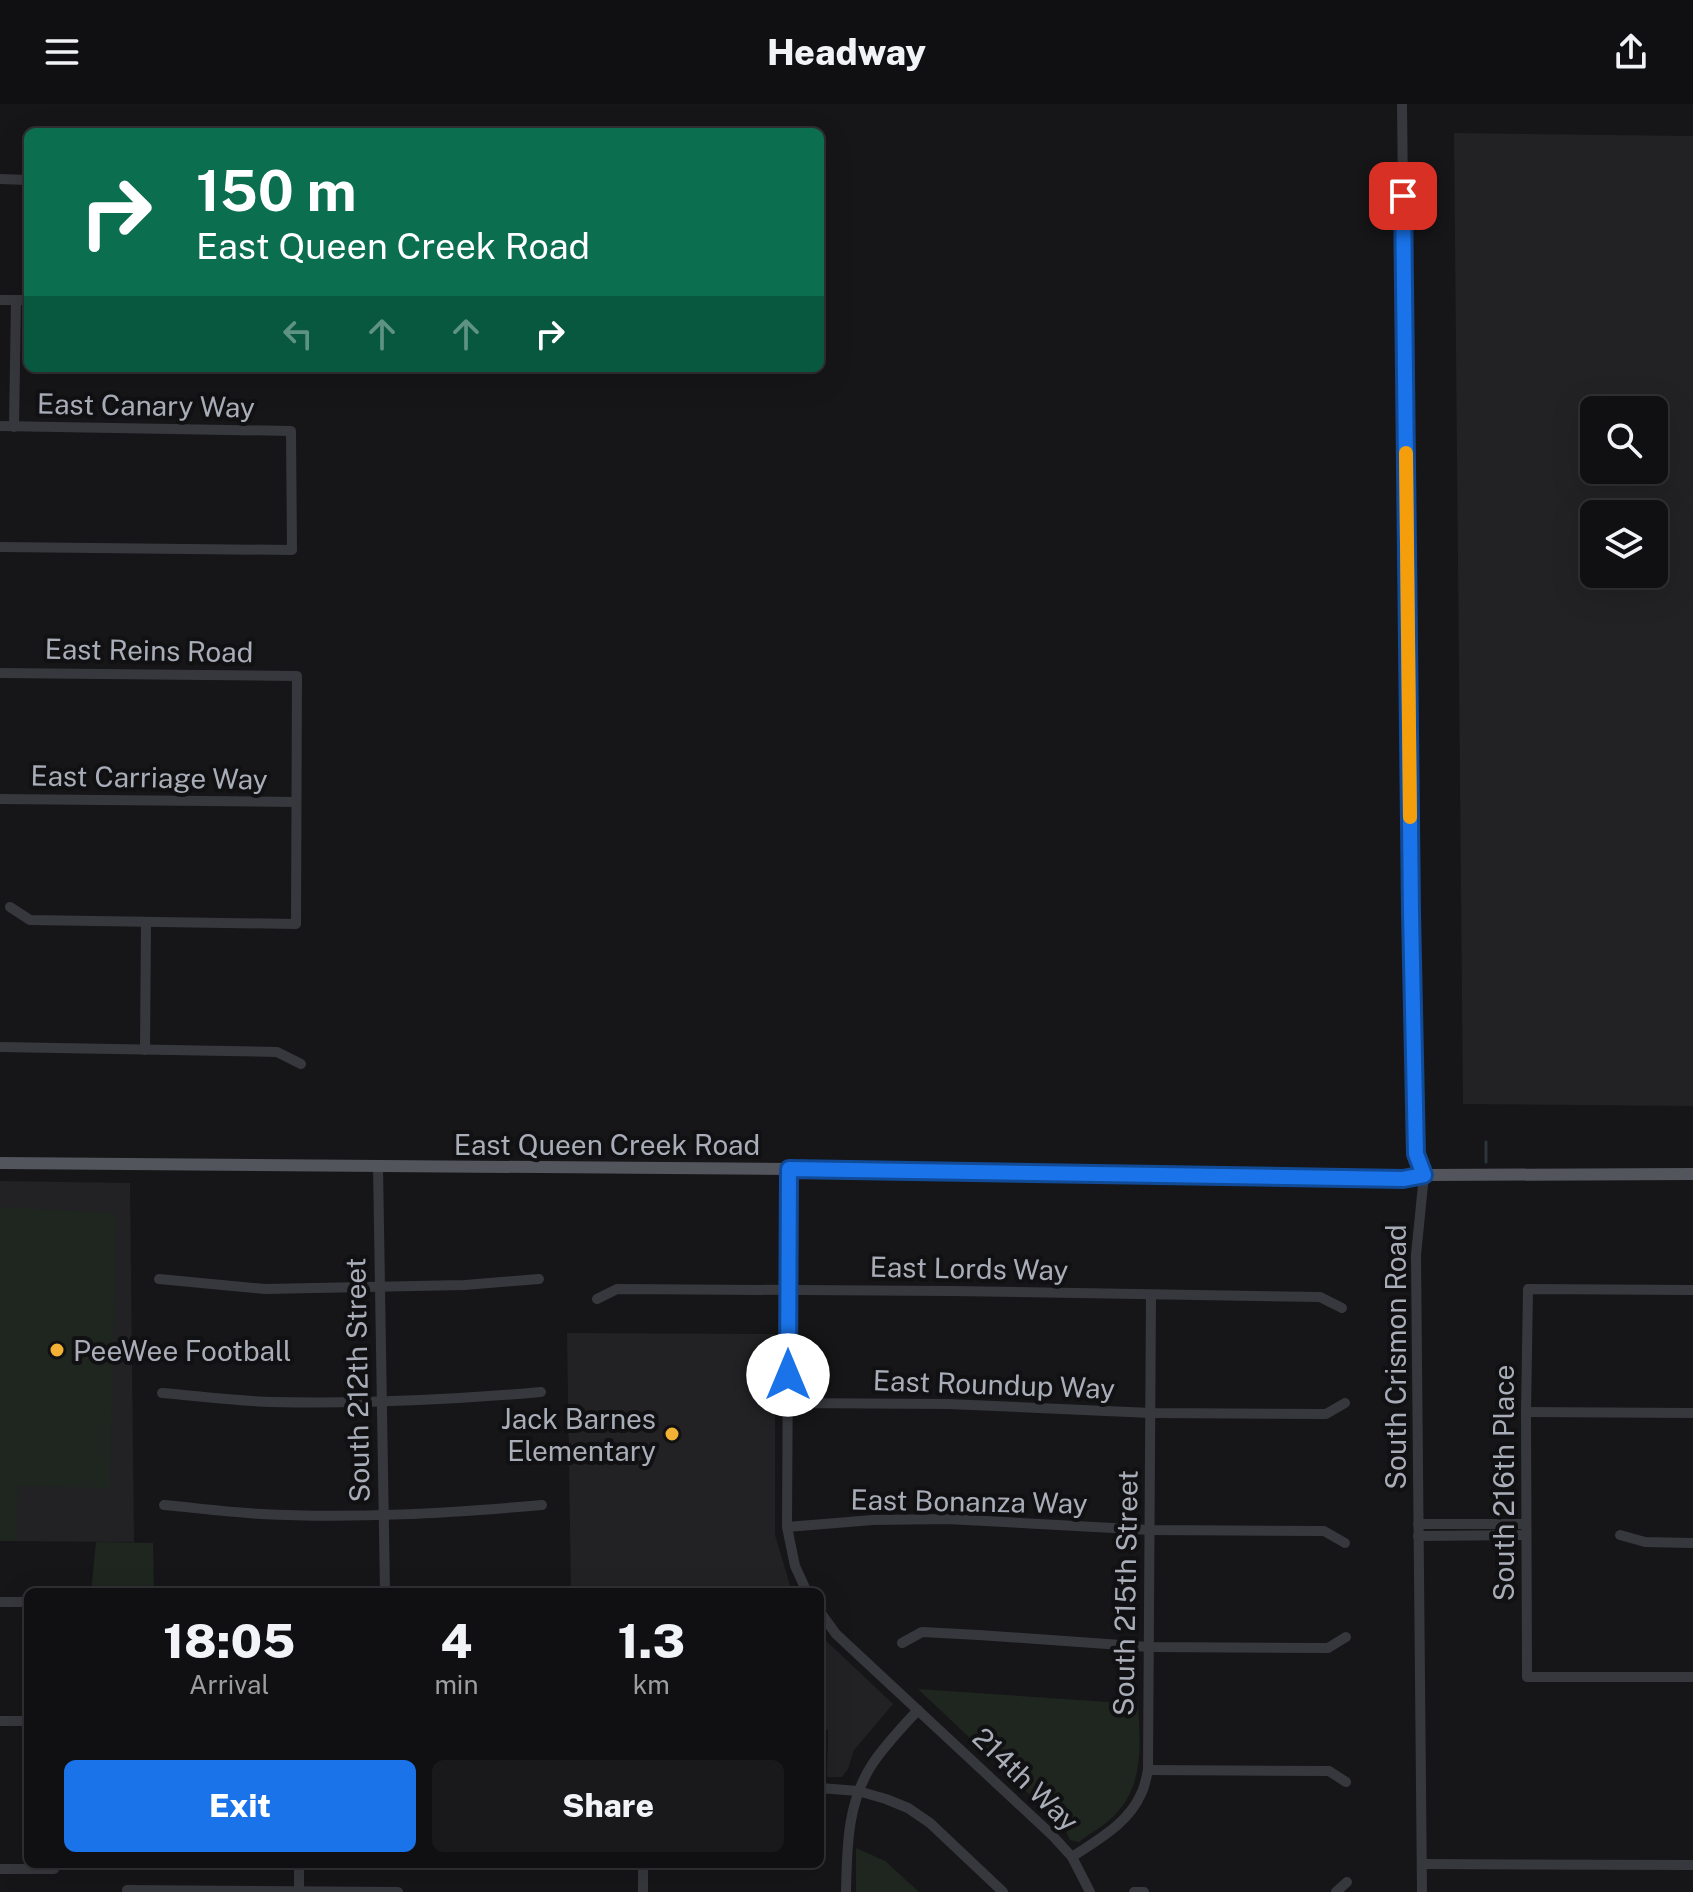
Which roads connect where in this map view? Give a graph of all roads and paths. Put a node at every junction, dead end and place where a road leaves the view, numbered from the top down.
1 (1402, 104) edge
2 (0, 179) edge
3 (24, 180) edge
4 (0, 300) edge
5 (22, 300) edge
6 (0, 426) edge
7 (14, 427) junction
8 (0, 547) edge
9 (0, 673) edge
10 (0, 799) edge
11 (296, 802) junction
12 (10, 907) dead end
13 (146, 922) junction
14 (0, 1047) edge
15 (145, 1050) junction
16 (301, 1064) dead end
17 (0, 1163) edge
18 (378, 1166) junction
19 (789, 1169) junction
20 (1693, 1174) edge
21 (1424, 1175) junction
22 (159, 1279) dead end
23 (539, 1279) dead end
24 (380, 1288) junction
25 (787, 1290) junction
26 (1693, 1290) edge
27 (1151, 1295) junction
28 (597, 1299) dead end
29 (1342, 1308) dead end
30 (541, 1392) dead end
31 (162, 1393) dead end
32 (382, 1402) junction
33 (788, 1403) junction
34 (1345, 1403) dead end
35 (1526, 1412) junction
36 (1151, 1413) junction
37 (1693, 1413) edge
38 (164, 1505) dead end
39 (542, 1505) dead end
40 (384, 1515) junction
41 (1418, 1524) junction
42 (787, 1527) junction
43 (1526, 1529) junction
44 (1150, 1530) junction
45 (1620, 1535) dead end
46 (1418, 1536) junction
47 (1345, 1543) dead end
48 (1693, 1543) edge
49 (385, 1588) edge
50 (805, 1588) edge
51 (0, 1602) edge
52 (24, 1602) edge
53 (824, 1618) edge
54 (1346, 1637) dead end
55 (902, 1643) dead end
56 (1149, 1647) junction
57 (1693, 1677) edge
58 (918, 1710) junction
59 (0, 1721) edge
60 (24, 1721) edge
61 (1148, 1770) junction
62 (1346, 1782) dead end
63 (824, 1788) edge
64 (858, 1791) junction
65 (1072, 1857) junction
66 (1422, 1864) junction
67 (1693, 1865) edge
68 (299, 1868) edge
69 (643, 1868) edge
70 (0, 1869) edge
71 (54, 1869) dead end
72 (1347, 1882) dead end
73 (127, 1890) edge
74 (299, 1892) edge
75 (398, 1892) edge
76 (643, 1892) edge
77 (846, 1892) edge
78 (1003, 1892) edge
79 (1090, 1892) edge
80 (1134, 1892) edge
81 (1144, 1892) edge
82 (1336, 1892) edge
83 (1422, 1892) edge

1 - 21 street, South Crismon Road
2 - 3 street
4 - 5 street
5 - 7 street
6 - 7 street, East Canary Way
7 - 8 street, East Canary Way
9 - 11 street, East Reins Road
10 - 11 street, East Carriage Way
11 - 13 street
12 - 13 street
13 - 15 street
14 - 15 street
15 - 16 street
17 - 18 main road, East Queen Creek Road
18 - 19 main road, East Queen Creek Road
18 - 24 street, South 212th Street
19 - 21 main road, East Queen Creek Road
19 - 25 street
20 - 21 main road, East Queen Creek Road
21 - 41 street, South Crismon Road
22 - 24 street
23 - 24 street
24 - 32 street, South 212th Street
25 - 27 street, East Lords Way
25 - 28 street, East Lords Way
25 - 33 street
26 - 35 street, South 216th Place
27 - 29 street, East Lords Way
27 - 36 street, South 215th Street
30 - 32 street
31 - 32 street
32 - 40 street, South 212th Street
33 - 36 street, East Roundup Way
33 - 42 street
34 - 36 street, East Roundup Way
35 - 37 street
35 - 43 street, South 216th Place
36 - 44 street, South 215th Street
38 - 40 street
39 - 40 street
40 - 49 street, South 212th Street
41 - 43 street
41 - 46 street, South Crismon Road
42 - 44 street, East Bonanza Way
42 - 50 street
43 - 46 street
43 - 57 street, South 216th Place
44 - 47 street, East Bonanza Way
44 - 56 street, South 215th Street
45 - 48 street
46 - 66 street, South Crismon Road
51 - 52 street
53 - 58 street, 214th Way
54 - 56 street
55 - 56 street
56 - 61 street, South 215th Street
58 - 64 street
58 - 65 street, 214th Way
59 - 60 street
61 - 62 street
61 - 65 street, South 215th Street
63 - 64 street
64 - 77 street
64 - 78 street
65 - 79 street, 214th Way
66 - 67 street
66 - 83 street, South Crismon Road
68 - 74 street
69 - 76 street
70 - 71 street
72 - 82 street
73 - 74 street
74 - 75 street
80 - 81 street

